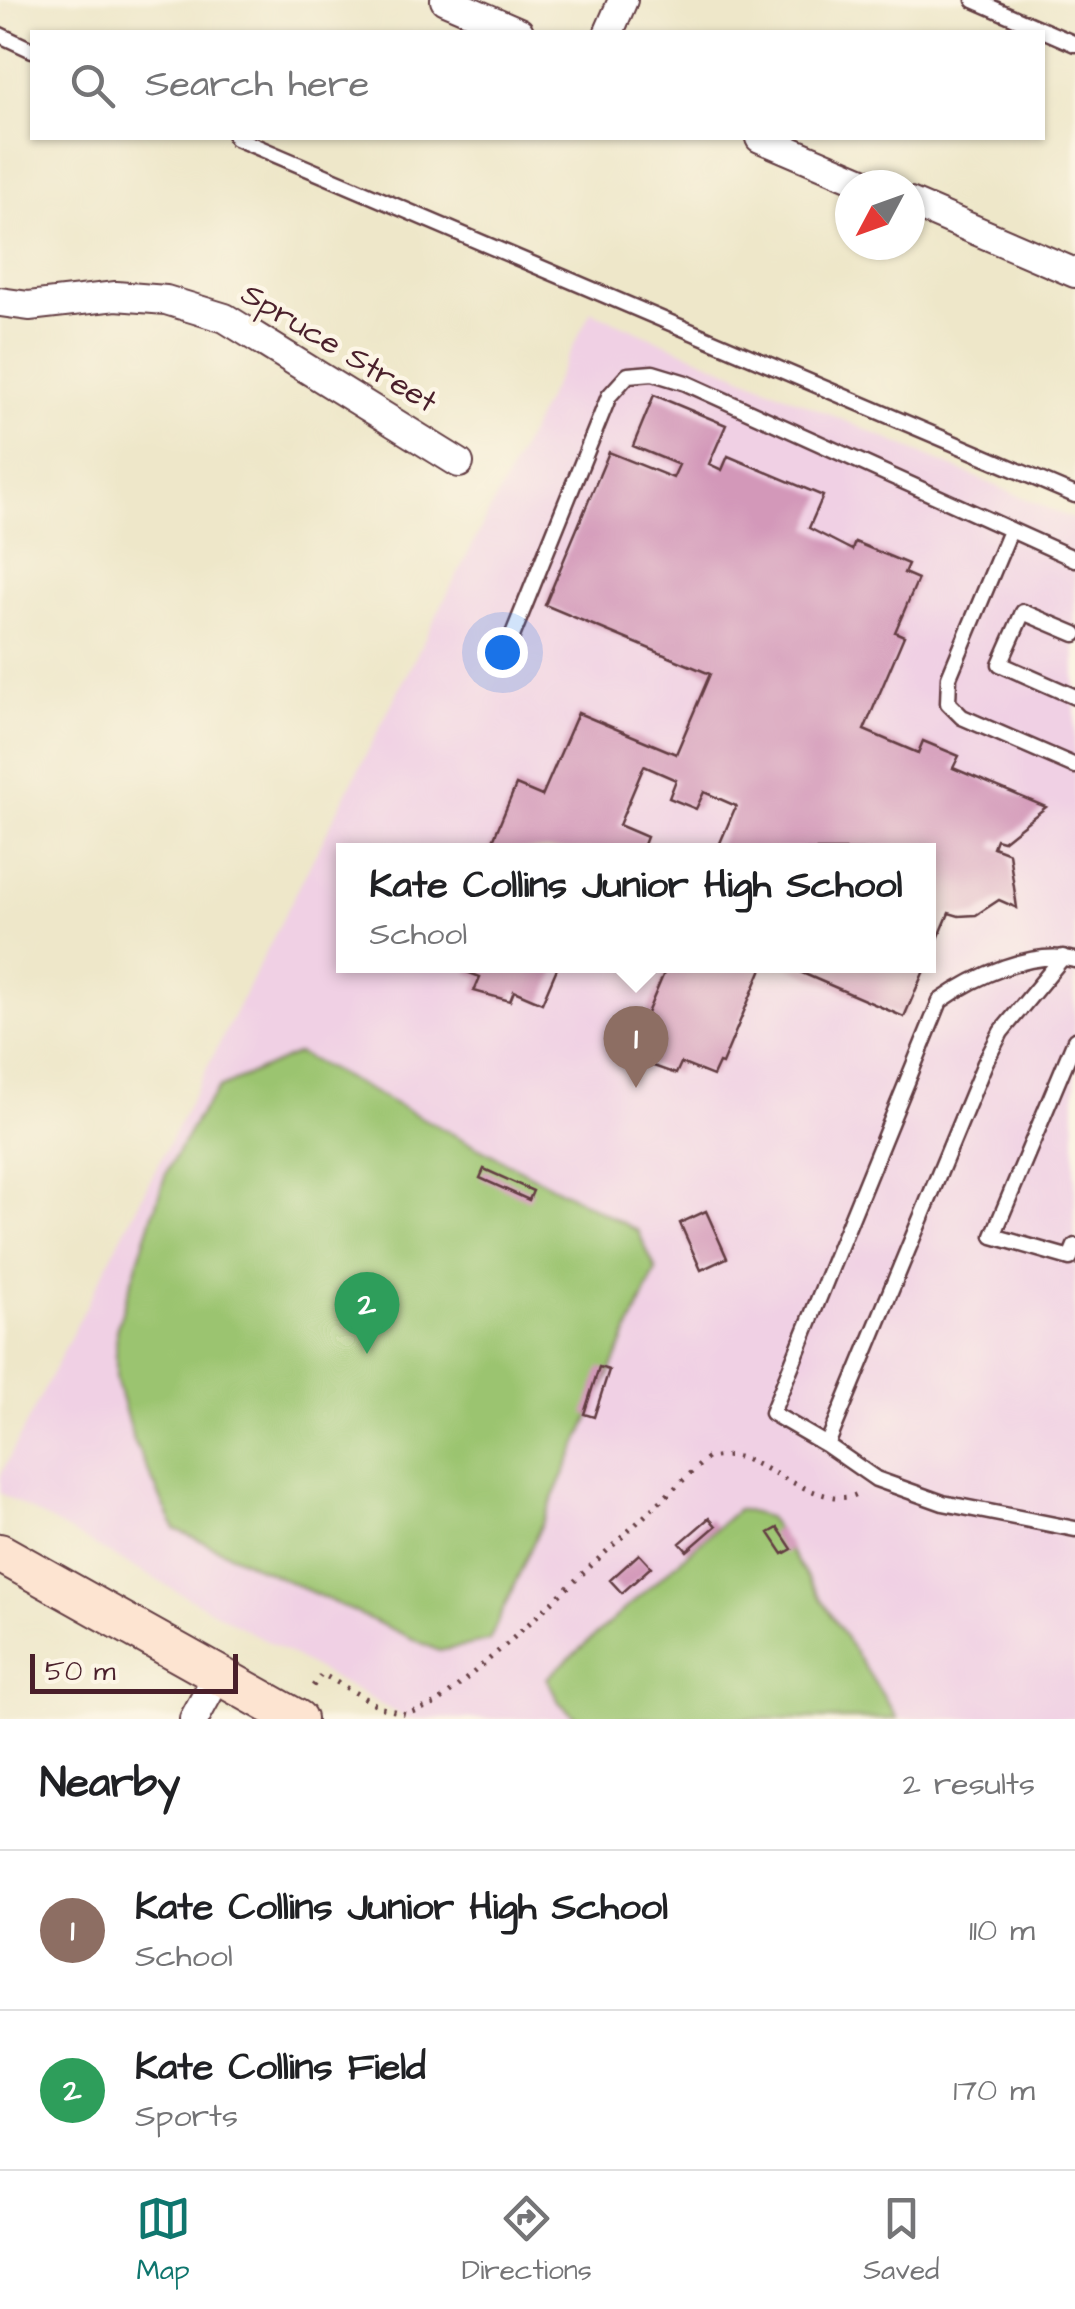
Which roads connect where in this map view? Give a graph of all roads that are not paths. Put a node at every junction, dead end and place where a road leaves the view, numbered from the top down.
1 (445, 0) edge
2 (623, 0) edge
3 (974, 0) edge
4 (514, 30) edge
5 (610, 30) edge
6 (1043, 30) edge
7 (1045, 31) edge
8 (0, 36) edge
9 (1075, 44) edge
10 (30, 49) edge
11 (241, 140) edge
12 (765, 140) edge
13 (835, 170) edge
14 (925, 209) edge
15 (1075, 274) edge
16 (0, 302) edge
17 (460, 463) dead end
18 (1075, 495) edge
19 (1010, 531) junction
20 (1075, 559) edge
21 (1075, 634) edge
22 (503, 659) dead end
23 (1075, 697) edge
24 (1075, 766) edge
25 (1069, 958) edge
26 (1075, 1040) edge
27 (1075, 1246) edge
28 (827, 1445) junction
29 (1075, 1528) edge
30 (0, 1552) edge
31 (218, 1675) junction
32 (305, 1703) edge
33 (194, 1719) edge

1 - 4 street
2 - 5 street
3 - 6 lane
7 - 9 lane
8 - 10 lane
11 - 18 lane
12 - 13 street
14 - 15 street
16 - 17 street, Spruce Street
19 - 20 lane
19 - 22 lane
19 - 24 lane
21 - 23 lane
25 - 28 lane
25 - 28 lane
26 - 27 lane
28 - 29 lane
30 - 31 main road
31 - 32 main road
31 - 33 street

